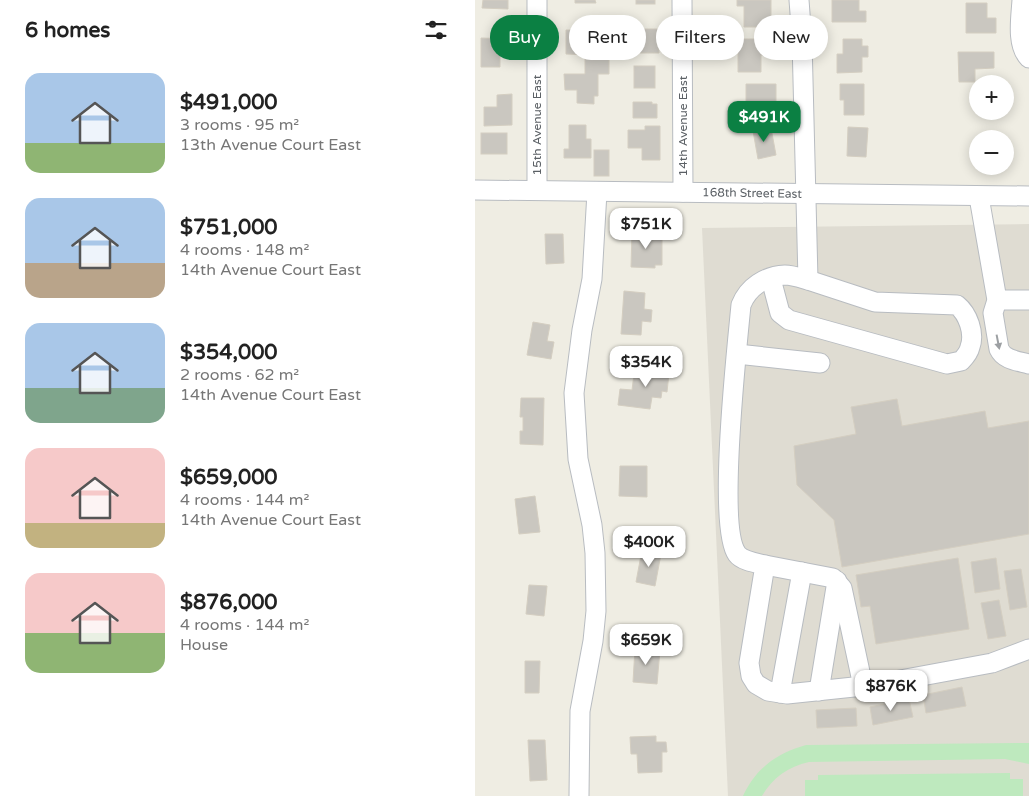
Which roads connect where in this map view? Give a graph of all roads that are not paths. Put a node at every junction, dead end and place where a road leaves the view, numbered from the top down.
1 (537, 0) edge
2 (682, 0) edge
3 (799, 0) edge
4 (1022, 0) edge
5 (1029, 58) edge
6 (475, 190) edge
7 (537, 190) junction
8 (597, 192) junction
9 (683, 192) junction
10 (807, 194) junction
11 (1029, 196) edge
12 (979, 197) junction
13 (771, 278) junction
14 (808, 280) junction
15 (997, 300) junction
16 (1029, 300) edge
17 (737, 354) junction
18 (820, 363) dead end
19 (1029, 364) edge
20 (765, 565) junction
21 (802, 572) junction
22 (837, 581) junction
23 (1029, 649) edge
24 (863, 686) junction
25 (819, 691) junction
26 (780, 693) junction
27 (579, 796) edge

1 - 7 street, 15th Avenue East
2 - 9 street, 14th Avenue East
3 - 10 street
4 - 5 street
6 - 7 street, 168th Street East
7 - 8 street, 168th Street East
8 - 9 street, 168th Street East
8 - 27 street
9 - 10 street, 168th Street East
10 - 12 street, 168th Street East
10 - 14 street
11 - 12 street, 168th Street East
12 - 15 street
13 - 14 street
13 - 14 street
13 - 17 street
15 - 16 street
15 -> 19 street
17 - 18 street
17 - 20 street
20 - 21 street
20 - 26 street
21 - 22 street
21 - 26 street
22 - 24 street
22 - 25 street
23 - 24 street
24 - 25 street
25 - 26 street

